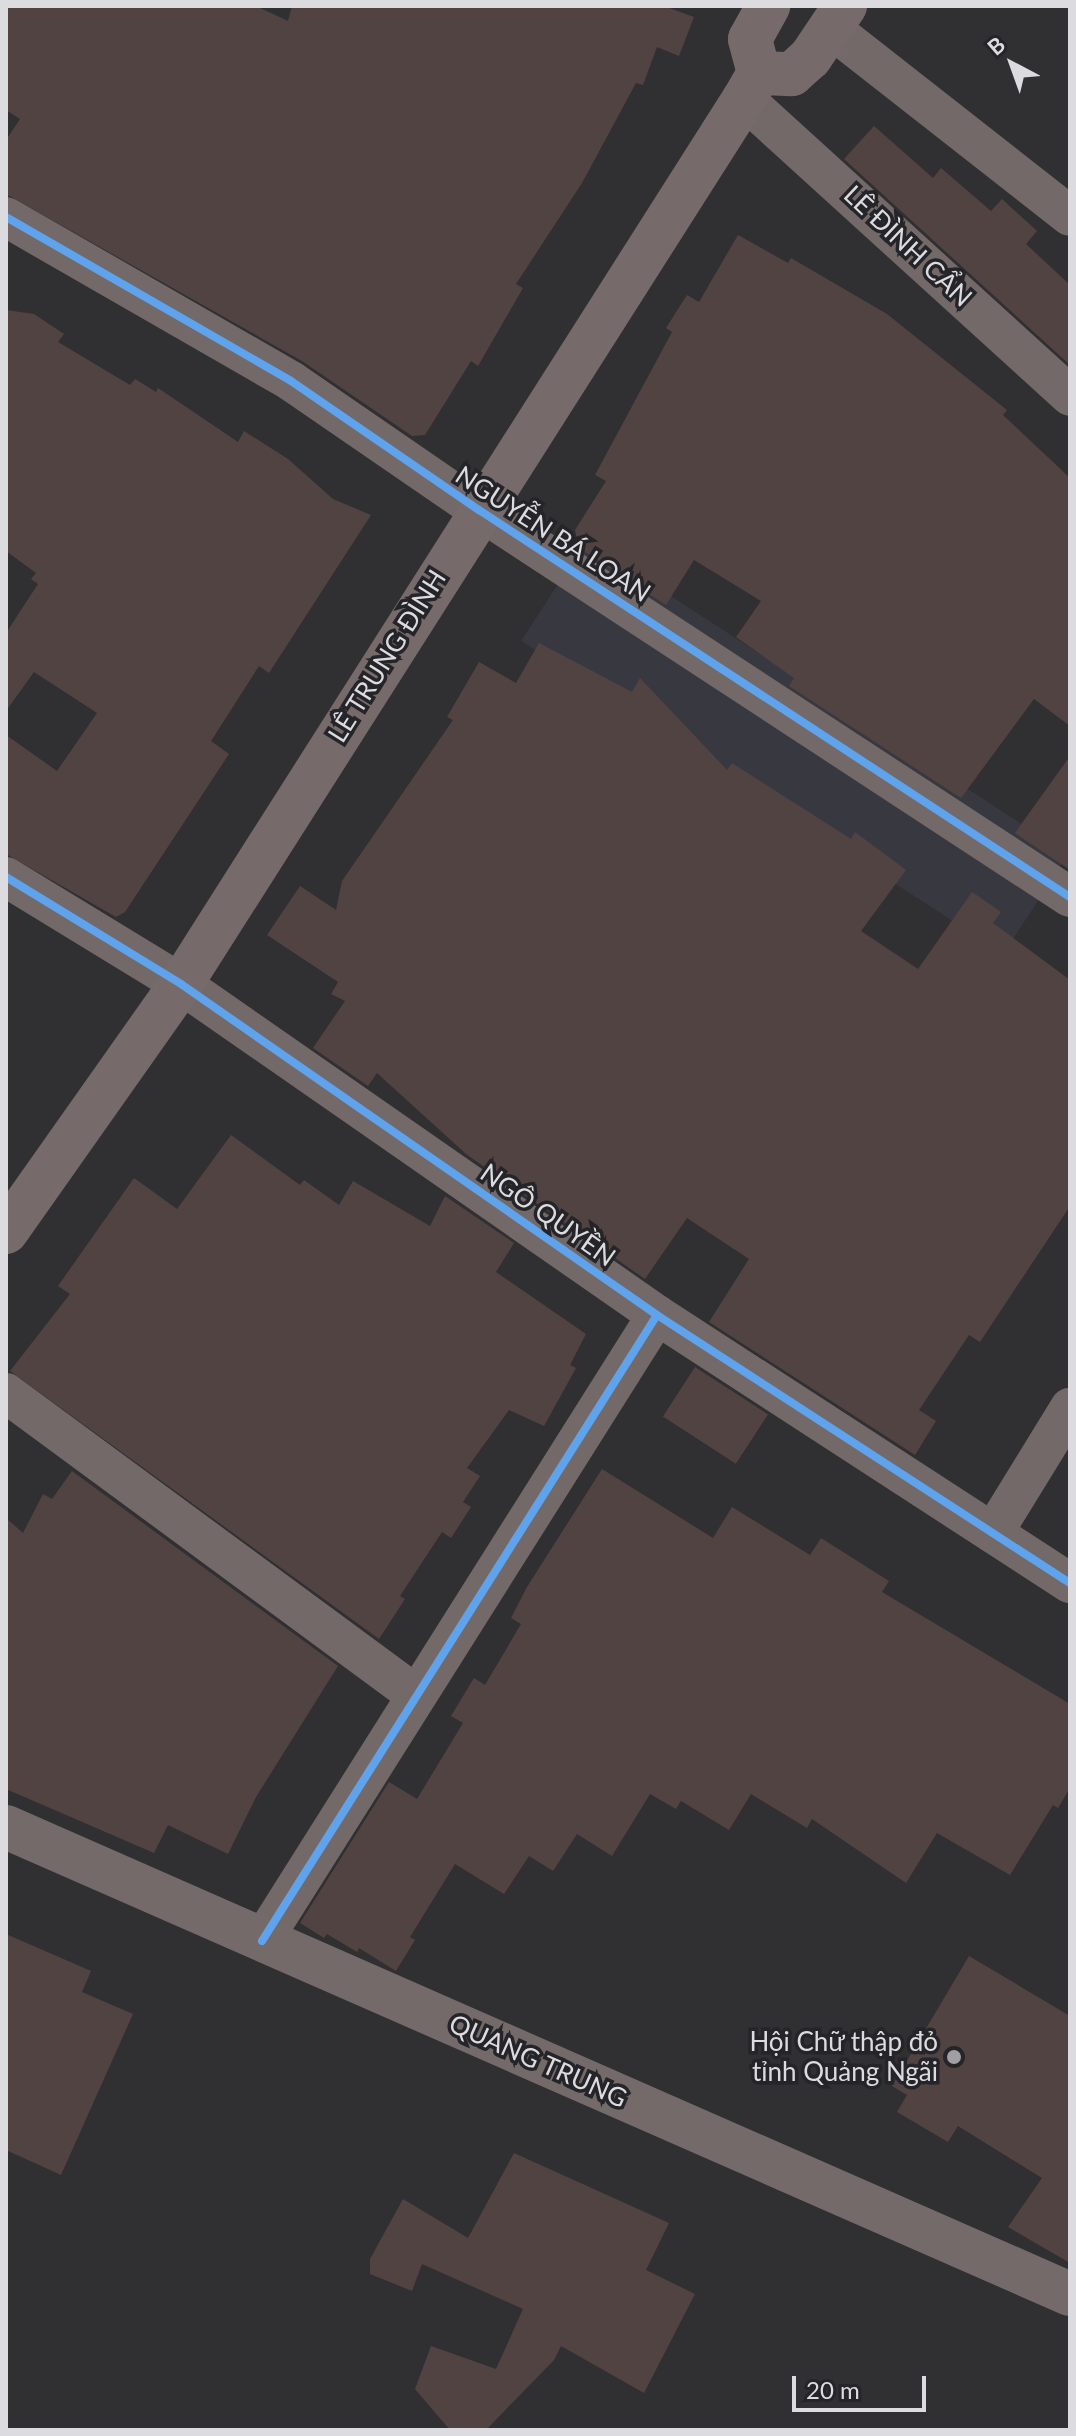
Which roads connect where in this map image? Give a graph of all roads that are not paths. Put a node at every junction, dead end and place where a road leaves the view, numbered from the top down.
1 (768, 6) edge
2 (837, 16) edge
3 (751, 86) junction
4 (1070, 216) edge
5 (12, 231) edge
6 (1070, 396) edge
7 (479, 510) junction
8 (6, 877) edge
9 (1070, 897) edge
10 (181, 984) junction
11 (6, 1232) edge
12 (657, 1315) junction
13 (6, 1393) edge
14 (1070, 1408) edge
15 (993, 1533) junction
16 (1070, 1583) edge
17 (416, 1695) junction
18 (6, 1827) edge
19 (262, 1941) junction
20 (1070, 2294) edge

1 - 3 main road
2 - 3 main road
2 - 4 street
3 - 6 street, LÊ ĐÌNH CẨN
3 - 7 main road, LÊ TRUNG ĐÌNH
5 - 7 street, NGUYỄN BÁ LOAN
7 - 9 street, NGUYỄN BÁ LOAN
7 - 10 main road, LÊ TRUNG ĐÌNH
8 - 10 street, NGÔ QUYỀN
10 - 11 main road, LÊ TRUNG ĐÌNH
10 - 12 street, NGÔ QUYỀN
12 - 15 street, NGÔ QUYỀN
12 - 17 street
13 - 17 street
14 - 15 street
15 - 16 street, NGÔ QUYỀN
17 - 19 street
18 - 19 main road, QUANG TRUNG
19 - 20 main road, QUANG TRUNG

